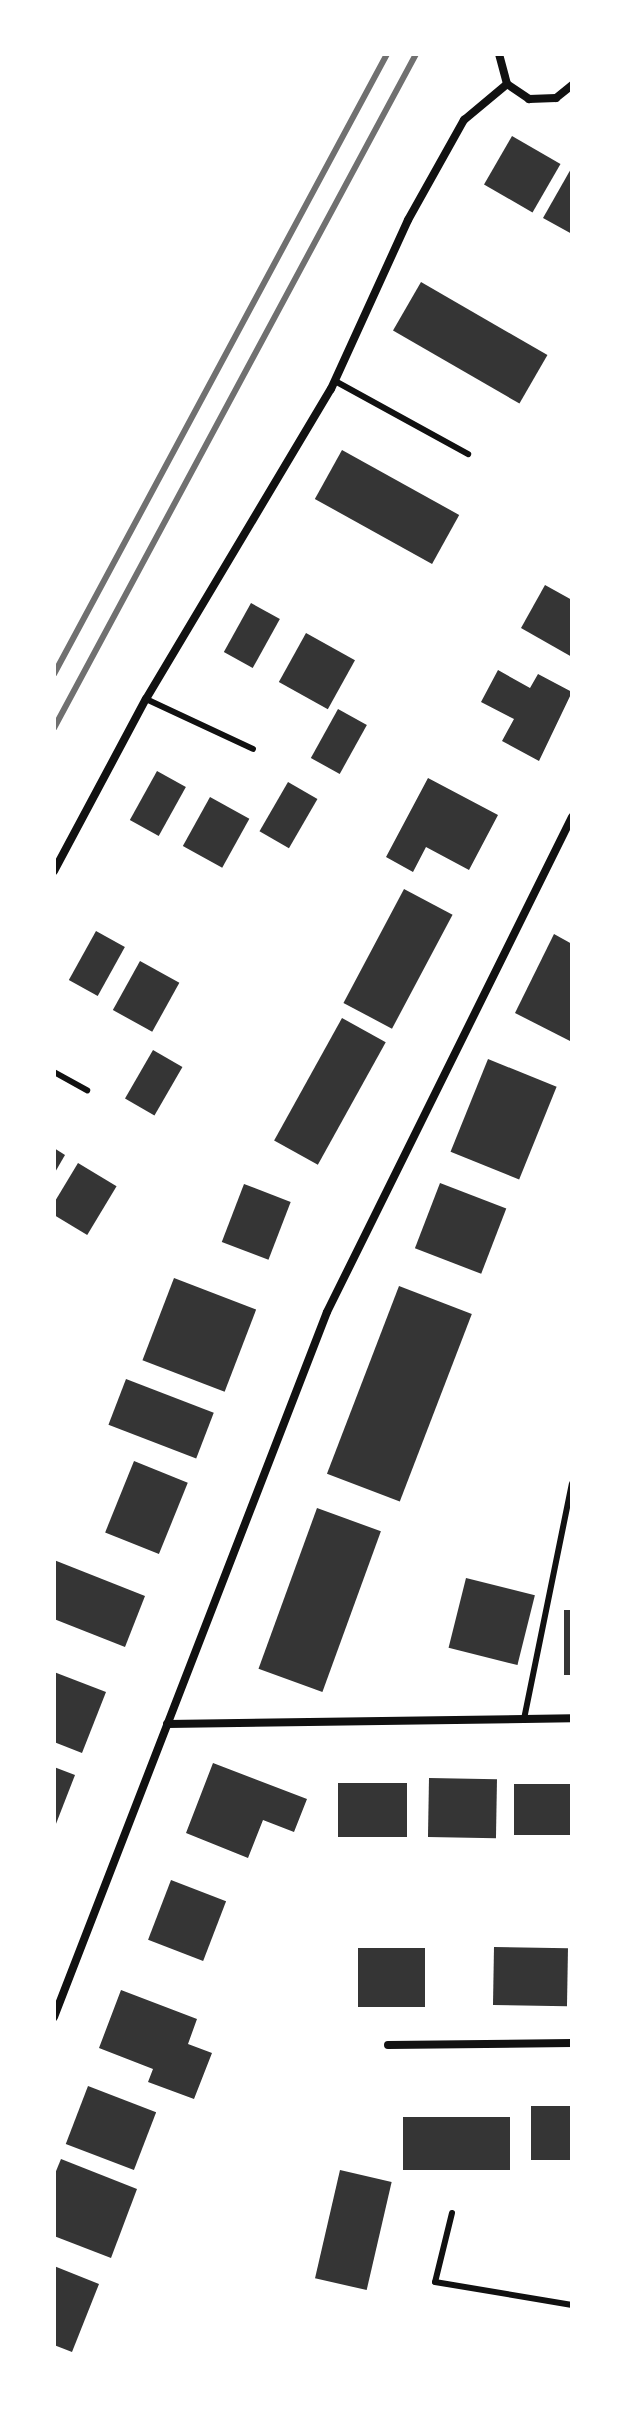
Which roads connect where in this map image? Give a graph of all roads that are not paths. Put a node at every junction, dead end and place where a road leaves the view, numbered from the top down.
1 (499, 54) edge
2 (507, 84) junction
3 (572, 85) edge
4 (335, 381) junction
5 (468, 454) dead end
6 (146, 699) junction
7 (253, 749) dead end
8 (572, 817) edge
9 (54, 871) edge
10 (54, 1072) edge
11 (87, 1090) dead end
12 (572, 1484) edge
13 (572, 1718) edge
14 (524, 1719) junction
15 (167, 1724) junction
16 (54, 2017) edge
17 (572, 2043) edge
18 (388, 2045) dead end
19 (452, 2213) dead end
20 (572, 2305) edge

1 - 2 street
2 - 3 street
2 - 4 street
4 - 5 lane
4 - 6 street
6 - 7 lane
6 - 9 street
8 - 15 street
10 - 11 lane
12 - 14 lane
13 - 14 street
14 - 15 street
15 - 16 street
17 - 18 street
19 - 20 lane

